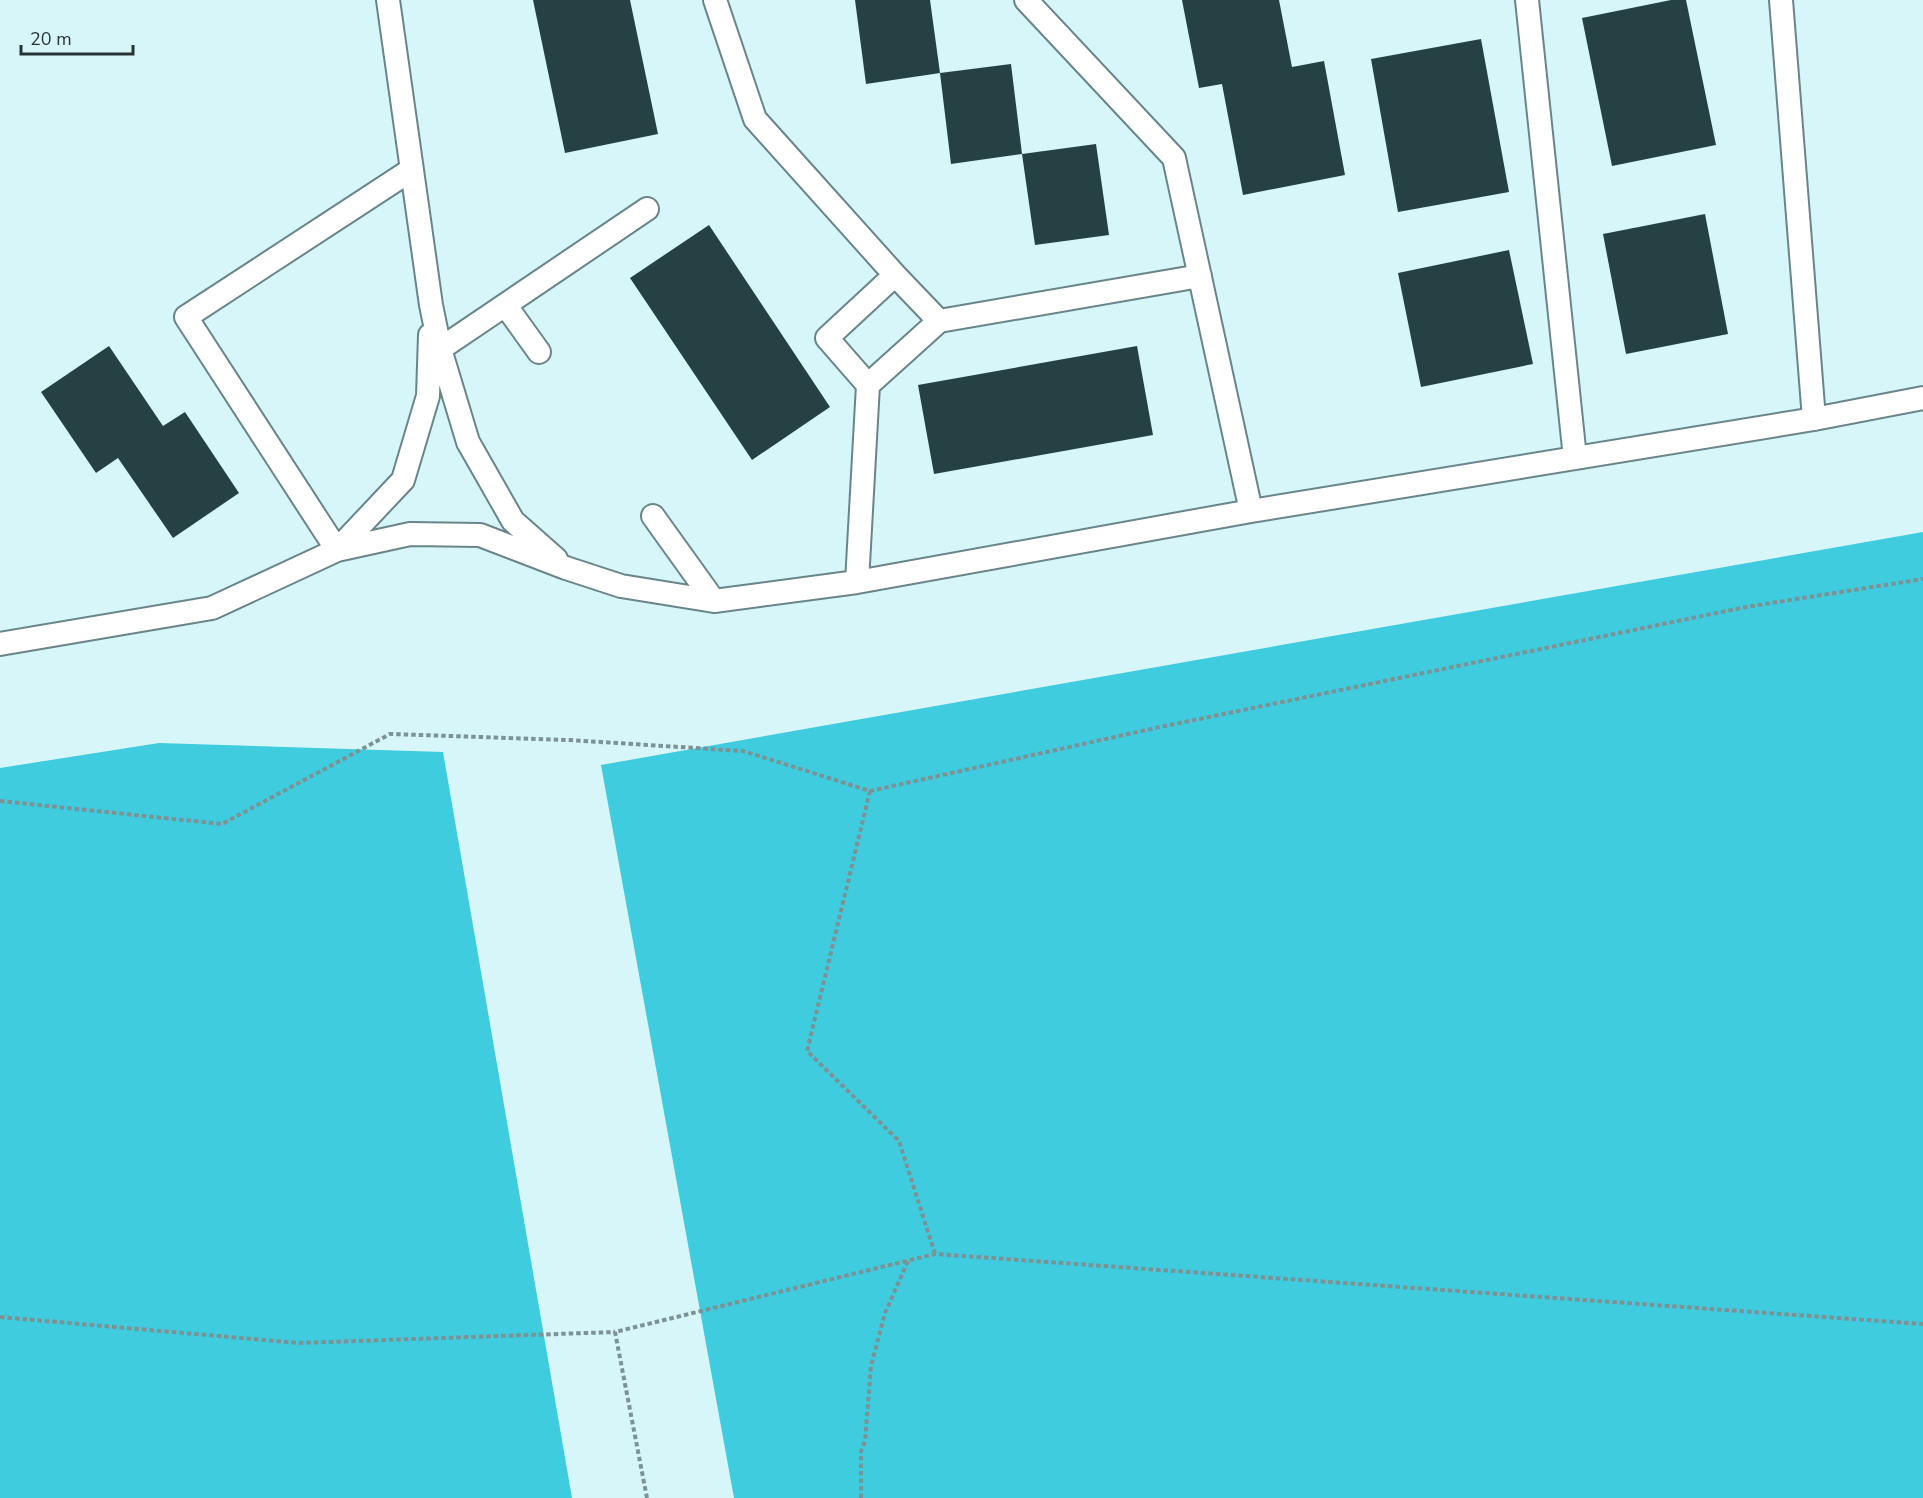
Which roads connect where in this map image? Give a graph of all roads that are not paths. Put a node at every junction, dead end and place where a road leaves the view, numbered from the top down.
1 (388, 0) edge
2 (715, 0) edge
3 (1026, 0) edge
4 (1527, 0) edge
5 (1781, 0) edge
6 (411, 170) junction
7 (647, 209) dead end
8 (895, 275) junction
9 (1200, 276) junction
10 (431, 305) junction
11 (506, 306) junction
12 (939, 321) junction
13 (440, 349) junction
14 (539, 352) dead end
15 (868, 385) junction
16 (1923, 398) edge
17 (1814, 419) junction
18 (1575, 458) junction
19 (1251, 511) junction
20 (653, 516) dead end
21 (337, 550) junction
22 (566, 567) junction
23 (857, 582) junction
24 (714, 601) junction
25 (0, 644) edge

1 - 6 lane
2 - 8 lane
3 - 9 lane
4 - 18 lane
5 - 17 lane
6 - 10 lane
6 - 21 lane
7 - 11 lane
8 - 12 lane
8 - 15 lane
9 - 12 lane
9 - 19 lane
10 - 13 lane
10 - 21 lane
11 - 13 lane
11 - 14 lane
12 - 15 lane
13 - 22 lane
15 - 23 lane
16 - 17 lane
17 - 18 lane
18 - 19 lane
19 - 23 lane
20 - 24 lane
21 - 22 lane
21 - 25 lane
22 - 24 lane
23 - 24 lane

